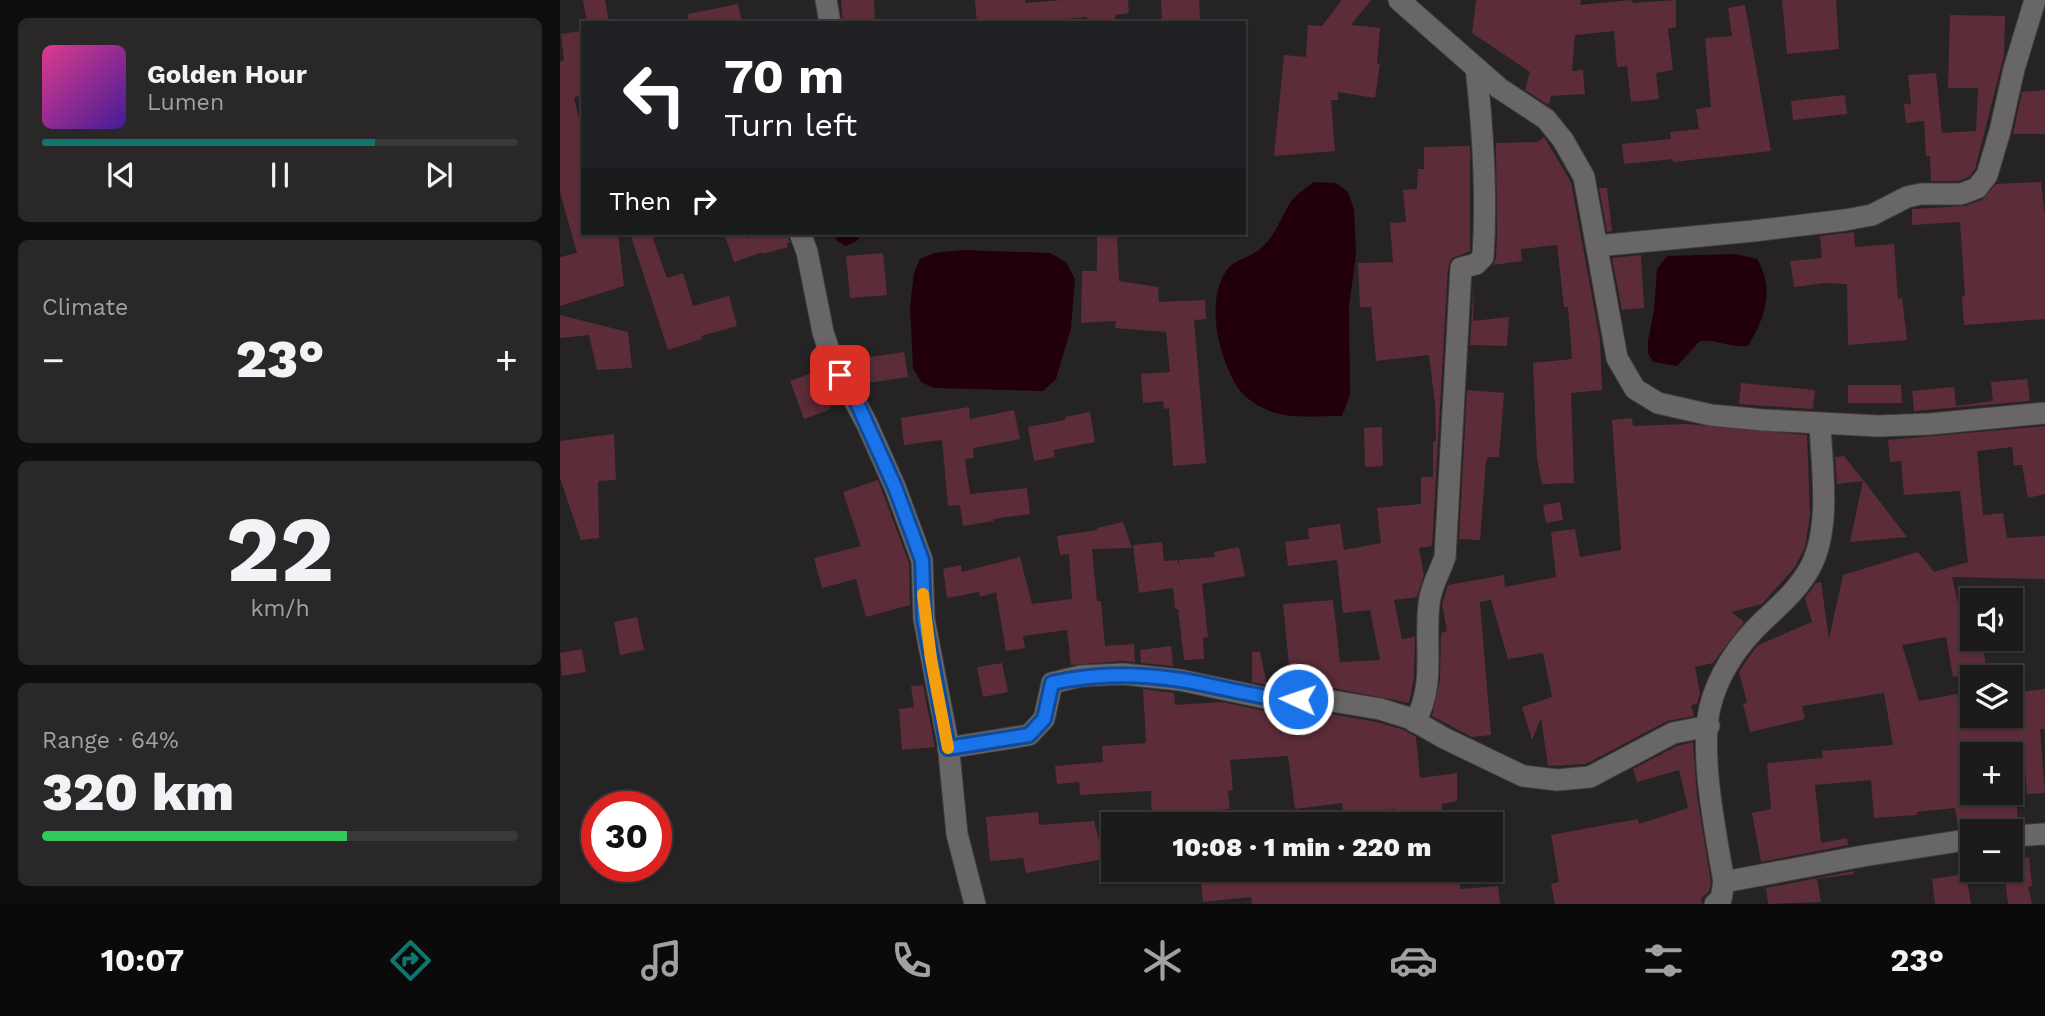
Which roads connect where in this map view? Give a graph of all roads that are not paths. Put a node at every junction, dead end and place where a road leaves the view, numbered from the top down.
1 (827, 0) edge
2 (1399, 0) edge
3 (2035, 0) edge
4 (830, 21) edge
5 (1476, 68) junction
6 (801, 235) edge
7 (1597, 246) junction
8 (2045, 413) edge
9 (1819, 425) junction
10 (1415, 722) junction
11 (1709, 726) junction
12 (948, 748) junction
13 (2045, 834) edge
14 (2023, 835) edge
15 (1960, 841) edge
16 (1724, 882) junction
17 (975, 904) edge
18 (1714, 904) edge

1 - 4 street
2 - 5 street
3 - 7 street
5 - 7 street
5 - 10 street
6 - 12 street
7 - 9 street
8 - 9 street
9 - 11 street
10 - 11 street
10 - 12 street
11 - 16 street
12 - 17 street
13 - 14 street
15 - 16 street
16 - 18 street

